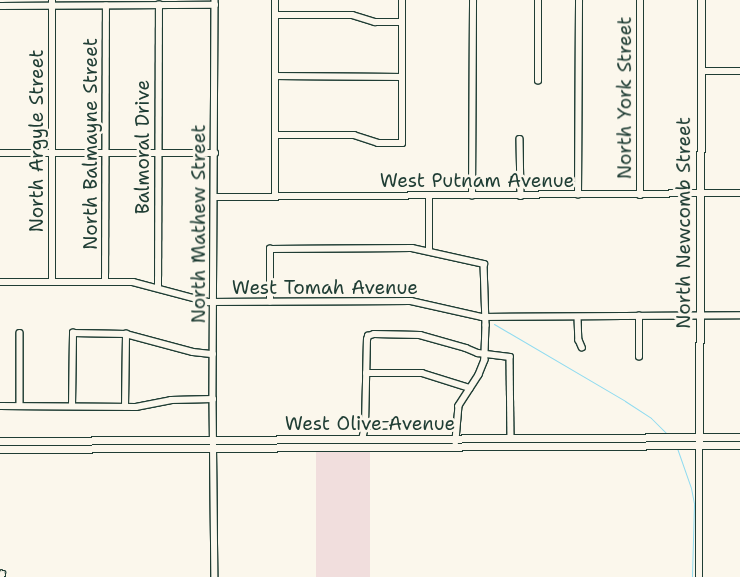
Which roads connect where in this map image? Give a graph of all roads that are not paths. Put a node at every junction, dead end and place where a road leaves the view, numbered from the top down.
1 (275, 0) edge
2 (402, 0) edge
3 (473, 0) edge
4 (538, 0) edge
5 (579, 0) edge
6 (640, 0) edge
7 (701, 0) edge
8 (52, 3) edge
9 (215, 3) edge
10 (159, 5) junction
11 (0, 6) edge
12 (106, 6) junction
13 (275, 16) junction
14 (402, 22) junction
15 (701, 71) junction
16 (740, 71) edge
17 (275, 76) junction
18 (402, 77) junction
19 (538, 81) dead end
20 (275, 135) junction
21 (520, 139) dead end
22 (0, 153) edge
23 (52, 153) junction
24 (106, 153) junction
25 (158, 153) junction
26 (214, 153) junction
27 (700, 194) junction
28 (740, 194) edge
29 (640, 195) junction
30 (214, 196) junction
31 (274, 196) junction
32 (430, 196) junction
33 (472, 196) junction
34 (520, 196) junction
35 (578, 196) junction
36 (429, 250) junction
37 (0, 282) edge
38 (52, 282) junction
39 (106, 282) junction
40 (158, 288) junction
41 (214, 302) junction
42 (270, 302) junction
43 (578, 316) junction
44 (639, 316) junction
45 (699, 316) junction
46 (740, 316) edge
47 (486, 317) junction
48 (20, 333) dead end
49 (126, 334) junction
50 (582, 347) dead end
51 (213, 354) junction
52 (486, 354) junction
53 (639, 357) dead end
54 (366, 373) junction
55 (470, 388) junction
56 (213, 399) junction
57 (0, 406) edge
58 (20, 406) junction
59 (72, 406) junction
60 (125, 406) junction
61 (388, 425) dead end
62 (366, 426) junction
63 (740, 437) edge
64 (456, 439) junction
65 (511, 439) junction
66 (362, 440) junction
67 (0, 441) edge
68 (699, 441) junction
69 (215, 445) junction
70 (740, 445) edge
71 (456, 448) junction
72 (0, 449) edge
73 (215, 577) edge
74 (698, 577) edge

1 - 13 street
2 - 14 street
3 - 33 street
4 - 19 street
5 - 35 street
6 - 29 street, North York Street
7 - 15 main road, North Newcomb Street
8 - 11 street
8 - 12 street
8 - 23 street, North Argyle Street
9 - 10 street
9 - 26 street, North Mathew Street
10 - 12 street
10 - 25 street, Balmoral Drive
12 - 24 street, North Balmayne Street
13 - 14 street
13 - 17 street
14 - 18 street
15 - 16 street
15 - 27 main road, North Newcomb Street
17 - 18 street
17 - 20 street
18 - 20 street
20 - 31 street
21 - 34 street
22 - 23 street
23 - 24 street
23 - 38 street, North Argyle Street
24 - 25 street
24 - 39 street, North Balmayne Street
25 - 26 street
25 - 40 street, Balmoral Drive
26 - 30 street, North Mathew Street
27 - 28 street, West Putnam Avenue
27 - 29 street, West Putnam Avenue
27 - 45 main road, North Newcomb Street
29 - 35 street, West Putnam Avenue
30 - 31 street, West Putnam Avenue
30 - 41 street, North Mathew Street
31 - 32 street, West Putnam Avenue
32 - 33 street, West Putnam Avenue
32 - 36 street
33 - 34 street, West Putnam Avenue
34 - 35 street, West Putnam Avenue
36 - 42 street
36 - 47 street
37 - 38 street, West Tomah Avenue
38 - 39 street, West Tomah Avenue
39 - 40 street, West Tomah Avenue
40 - 41 street, West Tomah Avenue
41 - 42 street, West Tomah Avenue
41 - 51 street, North Mathew Street
42 - 47 street, West Tomah Avenue
43 - 44 street, West Tomah Avenue
43 - 47 street, West Tomah Avenue
43 - 50 street
44 - 45 street, West Tomah Avenue
44 - 53 street
45 - 46 street, West Tomah Avenue
45 - 68 main road, North Newcomb Street
47 - 52 street
48 - 58 street
49 - 51 street
49 - 59 street
49 - 60 street
51 - 56 street, North Mathew Street
52 - 54 street
52 - 55 street
52 - 65 street
54 - 55 street
54 - 62 street
55 - 64 street
56 - 60 street
56 - 69 street, North Mathew Street
57 - 58 street
58 - 59 street
59 - 60 street
61 - 62 street
62 - 66 street
63 - 68 main road, West Olive Avenue
64 - 65 main road, West Olive Avenue
64 - 66 main road, West Olive Avenue
64 - 71 street
65 - 68 main road, West Olive Avenue
66 - 69 main road, West Olive Avenue
67 - 69 main road, West Olive Avenue
68 - 70 main road, West Olive Avenue
68 - 71 main road, West Olive Avenue
68 - 74 street
69 - 71 main road, West Olive Avenue
69 - 72 main road, West Olive Avenue
69 - 73 street, North Mathew Street

